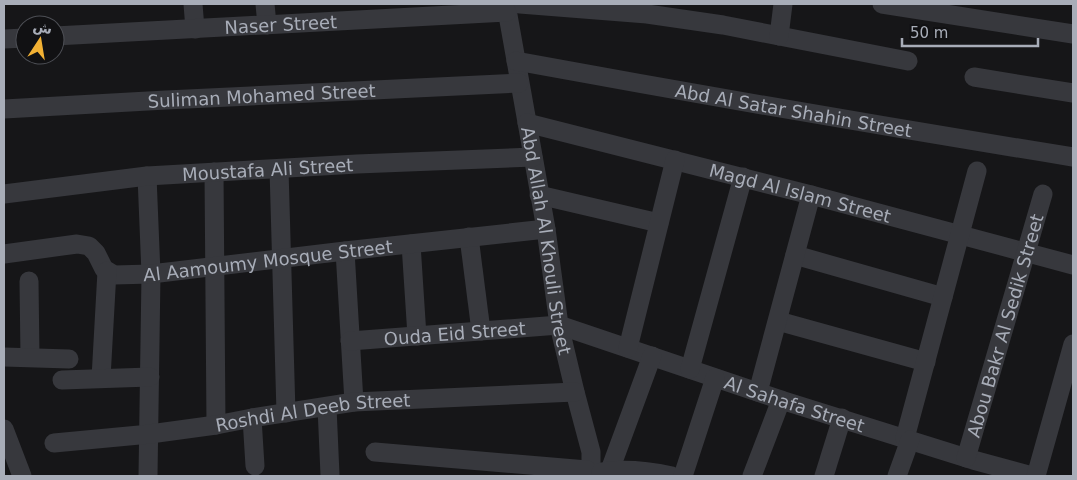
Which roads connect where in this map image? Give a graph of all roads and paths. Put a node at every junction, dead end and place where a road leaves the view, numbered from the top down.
1 (194, 4) edge
2 (264, 4) edge
3 (783, 4) edge
4 (882, 4) edge
5 (511, 7) edge
6 (615, 8) edge
7 (414, 10) edge
8 (339, 12) edge
9 (693, 12) edge
10 (267, 25) junction
11 (195, 29) junction
12 (1073, 34) edge
13 (65, 36) edge
14 (780, 36) junction
15 (516, 60) junction
16 (908, 61) dead end
17 (974, 78) dead end
18 (520, 83) junction
19 (1073, 94) edge
20 (4, 109) edge
21 (527, 123) junction
22 (1073, 157) edge
23 (533, 158) junction
24 (675, 160) junction
25 (279, 169) junction
26 (977, 171) dead end
27 (214, 172) junction
28 (147, 176) junction
29 (743, 177) junction
30 (4, 194) edge
31 (1043, 194) dead end
32 (811, 195) junction
33 (540, 196) junction
34 (659, 223) junction
35 (546, 229) junction
36 (960, 235) junction
37 (469, 237) junction
38 (411, 244) junction
39 (345, 251) junction
40 (1026, 252) junction
41 (4, 254) edge
42 (795, 255) junction
43 (281, 259) junction
44 (1073, 265) edge
45 (215, 266) junction
46 (107, 271) junction
47 (151, 274) junction
48 (29, 281) dead end
49 (943, 297) junction
50 (778, 321) junction
51 (559, 325) junction
52 (481, 331) junction
53 (417, 336) junction
54 (350, 341) junction
55 (1073, 344) edge
56 (628, 348) junction
57 (652, 356) junction
58 (4, 357) edge
59 (30, 358) junction
60 (69, 359) dead end
61 (926, 362) junction
62 (690, 369) junction
63 (150, 377) junction
64 (101, 378) junction
65 (716, 378) junction
66 (62, 380) dead end
67 (575, 392) junction
68 (758, 392) junction
69 (780, 400) junction
70 (354, 402) junction
71 (327, 407) junction
72 (286, 413) junction
73 (252, 418) junction
74 (842, 418) junction
75 (216, 424) junction
76 (4, 429) edge
77 (150, 434) junction
78 (908, 439) junction
79 (54, 442) dead end
80 (375, 452) dead end
81 (8, 453) edge
82 (969, 465) edge
83 (255, 466) dead end
84 (592, 473) edge
85 (330, 475) dead end
86 (661, 475) edge
87 (22, 476) edge
88 (148, 476) edge
89 (683, 476) edge
90 (752, 476) edge
91 (824, 476) edge
92 (897, 476) edge
93 (1032, 476) edge
94 (1036, 476) edge

1 - 11 street
2 - 10 street
3 - 14 street
4 - 12 street
5 - 6 street, Naser Street
5 - 7 street, Naser Street
5 - 15 street, Abd Allah Al Khouli Street
6 - 9 street, Naser Street
7 - 8 street, Naser Street
8 - 10 street, Naser Street
9 - 14 street, Naser Street
10 - 11 street, Naser Street
11 - 13 street, Naser Street
14 - 16 street, Naser Street
15 - 18 street, Abd Allah Al Khouli Street
15 - 22 street, Abd Al Satar Shahin Street
17 - 19 street
18 - 20 street, Suliman Mohamed Street
18 - 21 street, Abd Allah Al Khouli Street
21 - 23 street, Abd Allah Al Khouli Street
21 - 24 street, Magd Al Islam Street
23 - 25 street, Moustafa Ali Street
23 - 33 street, Abd Allah Al Khouli Street
24 - 29 street, Magd Al Islam Street
24 - 34 street
25 - 27 street, Moustafa Ali Street
25 - 43 street
26 - 36 street
27 - 28 street, Moustafa Ali Street
27 - 45 street
28 - 30 street, Moustafa Ali Street
28 - 47 street
29 - 32 street, Magd Al Islam Street
29 - 62 street
31 - 40 street, Abou Bakr Al Sedik Street
32 - 36 street, Magd Al Islam Street
32 - 42 street
33 - 34 street
33 - 35 street, Abd Allah Al Khouli Street
34 - 56 street
35 - 37 street, Al Aamoumy Mosque Street
35 - 51 street, Abd Allah Al Khouli Street
36 - 40 street, Magd Al Islam Street
36 - 49 street
37 - 38 street, Al Aamoumy Mosque Street
37 - 52 street
38 - 39 street, Al Aamoumy Mosque Street
38 - 53 street
39 - 43 street, Al Aamoumy Mosque Street
39 - 54 street
40 - 44 street, Magd Al Islam Street
40 - 82 street, Abou Bakr Al Sedik Street
41 - 46 street
42 - 49 street
42 - 50 street
43 - 45 street, Al Aamoumy Mosque Street
43 - 72 street
45 - 47 street, Al Aamoumy Mosque Street
45 - 75 street
46 - 47 street, Al Aamoumy Mosque Street
46 - 64 street
47 - 63 street
48 - 59 street
49 - 61 street
50 - 61 street
50 - 68 street
51 - 52 street, Ouda Eid Street
51 - 56 street, Al Sahafa Street
51 - 67 street, Abd Allah Al Khouli Street
52 - 53 street, Ouda Eid Street
53 - 54 street, Ouda Eid Street
54 - 70 street
55 - 94 street
56 - 57 street, Al Sahafa Street
57 - 62 street, Al Sahafa Street
57 - 84 street
58 - 59 street
59 - 60 street
61 - 78 street
62 - 65 street, Al Sahafa Street
63 - 64 street
63 - 77 street
64 - 66 street
65 - 68 street, Al Sahafa Street
65 - 89 street
67 - 70 street, Roshdi Al Deeb Street
67 - 84 street, Abd Allah Al Khouli Street
68 - 69 street, Al Sahafa Street
69 - 74 street, Al Sahafa Street
69 - 90 street
70 - 71 street, Roshdi Al Deeb Street
71 - 72 street, Roshdi Al Deeb Street
71 - 85 street
72 - 73 street, Roshdi Al Deeb Street
73 - 75 street, Roshdi Al Deeb Street
73 - 83 street
74 - 78 street, Al Sahafa Street
74 - 91 street
75 - 77 street, Roshdi Al Deeb Street
76 - 81 street
77 - 79 street, Roshdi Al Deeb Street
77 - 88 street
78 - 82 street, Al Sahafa Street
78 - 92 street
80 - 84 street
81 - 87 street
82 - 93 street, Al Sahafa Street
84 - 86 street

